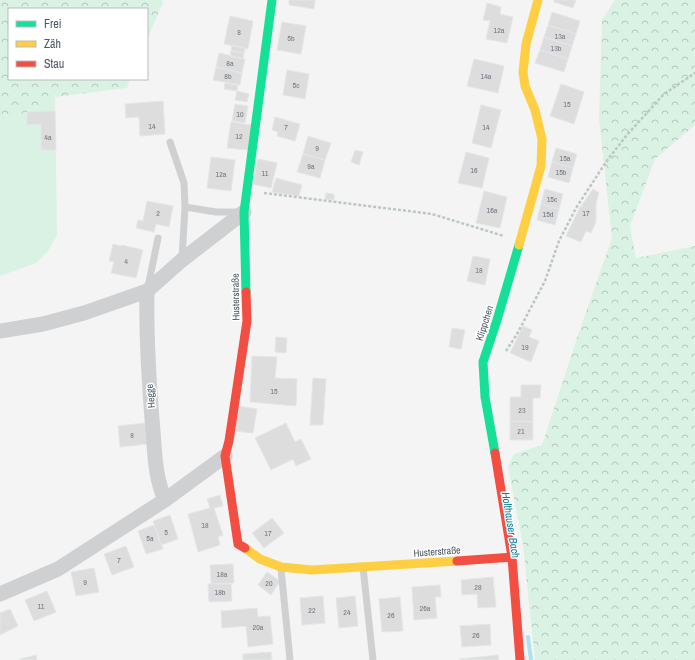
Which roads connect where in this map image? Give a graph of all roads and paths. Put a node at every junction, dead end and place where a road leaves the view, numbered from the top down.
1 (272, 0) edge
2 (538, 0) edge
3 (695, 73) edge
4 (170, 142) dead end
5 (246, 191) junction
6 (186, 207) junction
7 (244, 212) junction
8 (158, 238) dead end
9 (520, 242) junction
10 (182, 260) junction
11 (147, 290) junction
12 (0, 331) edge
13 (483, 362) junction
14 (225, 456) junction
15 (165, 500) junction
16 (512, 557) junction
17 (281, 567) junction
18 (363, 567) junction
19 (0, 594) edge
20 (290, 660) edge
21 (374, 660) edge
22 (520, 660) edge

1 - 5 street, Husterstraße
2 - 9 street, Klippchen
3 - 13 path
4 - 6 lane
5 - 7 street, Husterstraße
5 - 9 path
6 - 7 lane
6 - 10 lane
7 - 10 street
7 - 14 street, Husterstraße
8 - 11 lane
9 - 13 street, Klippchen
10 - 11 street
11 - 12 street
11 - 15 street, Hegge
13 - 16 street, Klippchen
14 - 15 street
14 - 17 street, Husterstraße
15 - 19 street
16 - 18 street, Husterstraße
16 - 22 street, Klippchen
17 - 18 street, Husterstraße
17 - 20 lane
18 - 21 lane

